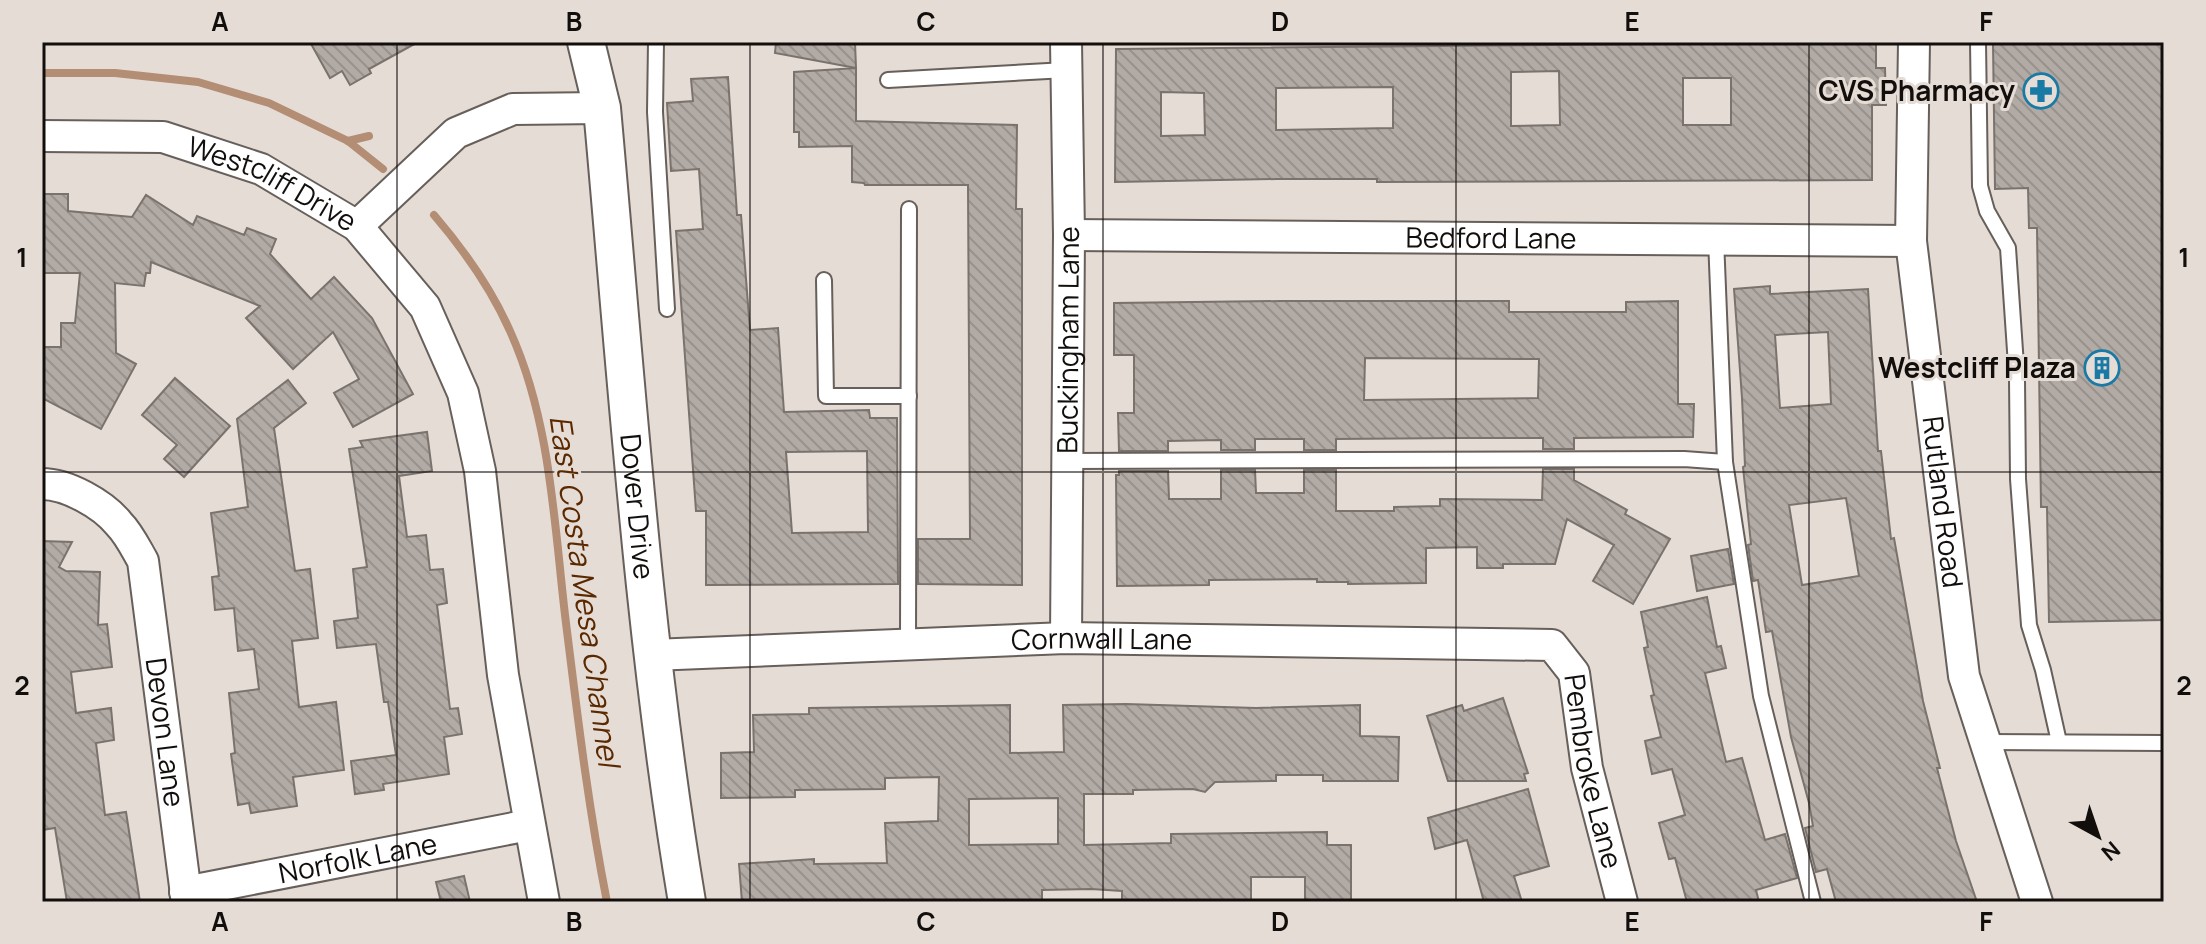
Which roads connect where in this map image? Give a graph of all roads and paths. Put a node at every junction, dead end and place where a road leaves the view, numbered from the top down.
1 (586, 42) edge
2 (612, 42) edge
3 (656, 42) edge
4 (1914, 42) edge
5 (1978, 42) edge
6 (1066, 56) edge
7 (888, 80) dead end
8 (602, 108) junction
9 (42, 136) edge
10 (909, 209) dead end
11 (357, 226) junction
12 (1069, 235) junction
13 (1716, 239) junction
14 (1911, 241) junction
15 (824, 280) dead end
16 (667, 309) dead end
17 (909, 396) junction
18 (1067, 461) junction
19 (1725, 462) junction
20 (42, 484) edge
21 (1066, 638) junction
22 (908, 643) junction
23 (1552, 645) joint
24 (652, 655) junction
25 (1985, 742) junction
26 (2059, 742) junction
27 (2164, 743) edge
28 (529, 825) junction
29 (186, 897) edge
30 (544, 902) edge
31 (687, 902) edge
32 (1622, 902) edge
33 (1813, 902) edge
34 (2037, 902) edge

1 - 8 street, Dover Drive
2 - 8 street, Dover Drive
3 - 16 lane
4 - 14 street, Rutland Road
5 - 26 lane
6 - 7 lane
6 - 12 street, Buckingham Lane
8 - 11 street, Westcliff Drive
8 - 24 street, Dover Drive
9 - 11 street, Westcliff Drive
10 - 17 lane
11 - 28 street
12 - 13 street, Bedford Lane
12 - 18 street, Buckingham Lane
13 - 14 street, Bedford Lane
13 - 19 lane
14 - 25 street, Rutland Road
15 - 17 lane
17 - 22 lane
18 - 19 lane
18 - 21 street, Buckingham Lane
19 - 33 lane
20 - 29 street, Devon Lane
21 - 22 street, Cornwall Lane
21 - 23 street, Cornwall Lane
22 - 24 street, Cornwall Lane
23 - 32 street, Pembroke Lane
24 - 31 street, Dover Drive
25 - 26 lane
25 - 34 street, Rutland Road
26 - 27 lane
28 - 29 street, Norfolk Lane
28 - 30 street

